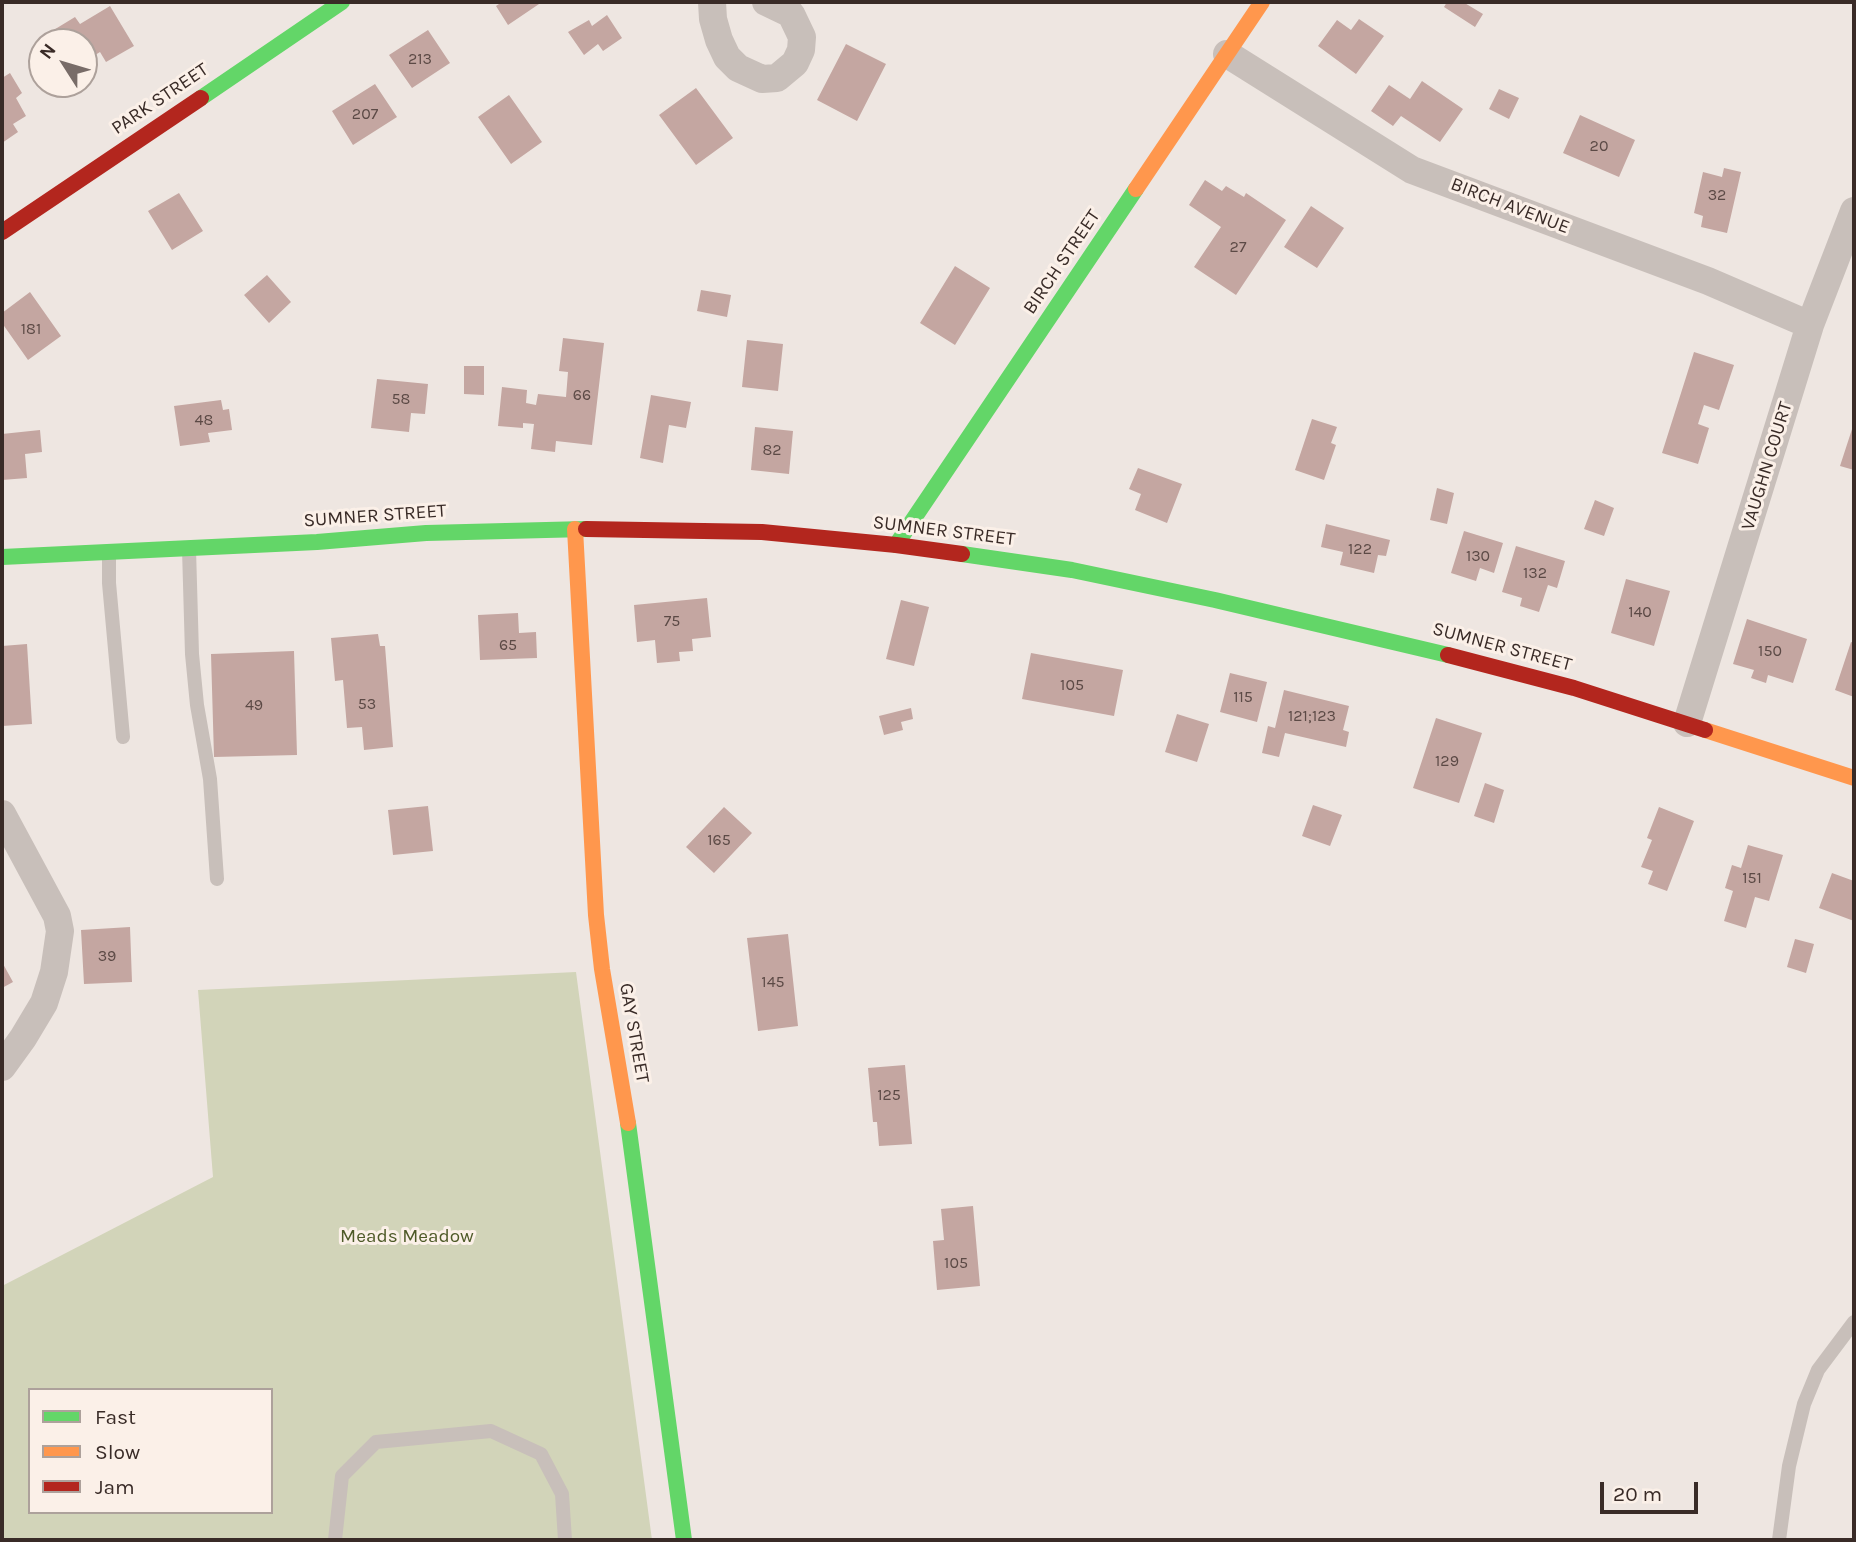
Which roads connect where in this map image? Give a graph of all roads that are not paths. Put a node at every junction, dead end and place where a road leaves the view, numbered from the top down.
1 (342, 2) edge
2 (712, 2) edge
3 (766, 2) edge
4 (1262, 2) edge
5 (1227, 54) junction
6 (1854, 211) edge
7 (2, 232) edge
8 (1810, 326) junction
9 (575, 529) junction
10 (896, 545) junction
11 (189, 547) junction
12 (109, 551) junction
13 (2, 557) edge
14 (1687, 723) junction
15 (123, 737) dead end
16 (1854, 778) edge
17 (2, 814) edge
18 (217, 879) dead end
19 (2, 1067) edge
20 (1854, 1322) edge
21 (335, 1540) edge
22 (565, 1540) edge
23 (684, 1540) edge
24 (1779, 1540) edge

1 - 7 main road, PARK STREET
2 - 3 street
4 - 5 main road, BIRCH STREET
5 - 8 street, BIRCH AVENUE
5 - 10 main road, BIRCH STREET
6 - 8 street, VAUGHN COURT
8 - 14 street, VAUGHN COURT
9 - 10 main road, SUMNER STREET
9 - 11 main road, SUMNER STREET
9 - 23 main road, GAY STREET
10 - 14 main road, SUMNER STREET
11 - 12 main road, SUMNER STREET
11 - 18 lane
12 - 13 main road, SUMNER STREET
12 - 15 lane
14 - 16 main road, SUMNER STREET
17 - 19 street
20 - 24 lane
21 - 22 lane

